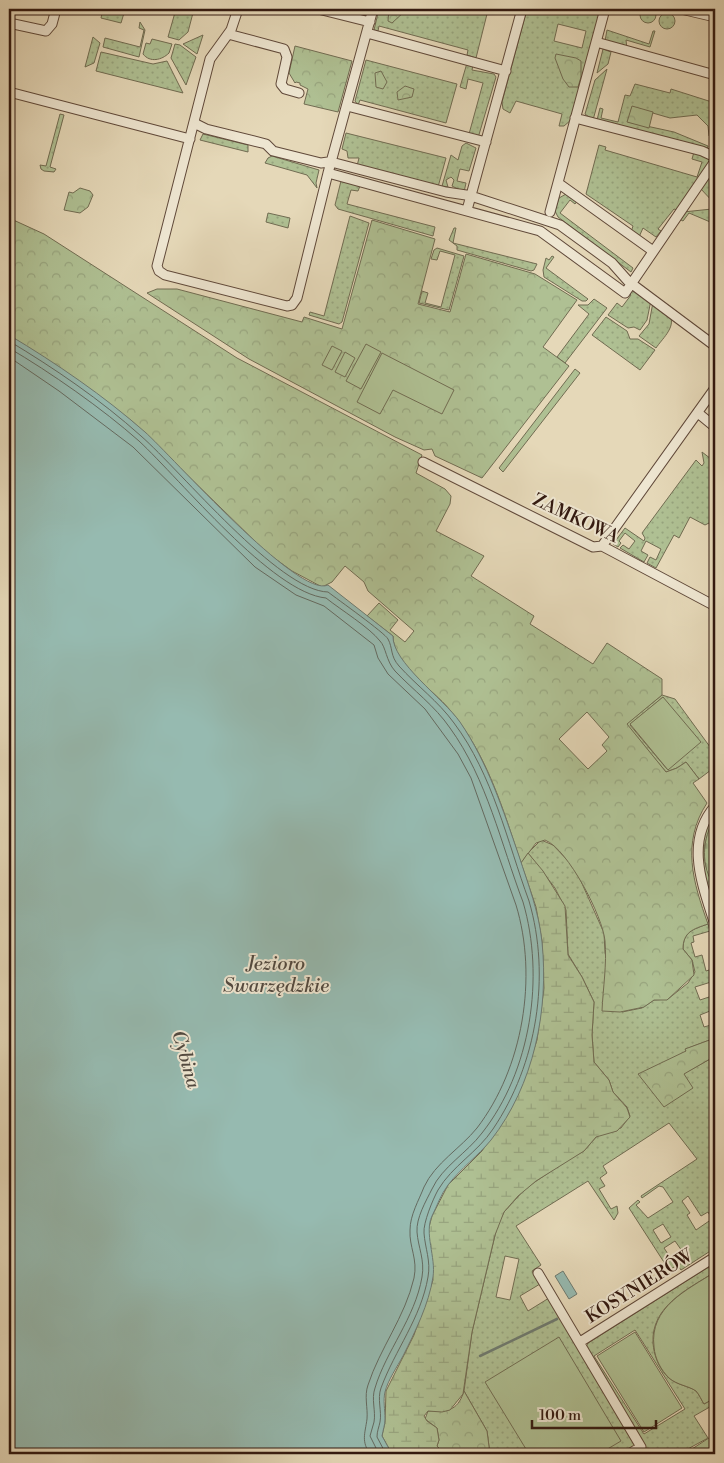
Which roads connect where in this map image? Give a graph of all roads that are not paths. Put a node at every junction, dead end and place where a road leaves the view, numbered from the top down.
1 (56, 9) edge
2 (238, 9) edge
3 (318, 9) edge
4 (373, 9) edge
5 (522, 9) edge
6 (605, 9) edge
7 (681, 9) edge
8 (715, 18) edge
9 (370, 22) junction
10 (9, 23) edge
11 (367, 33) junction
12 (228, 34) junction
13 (596, 42) junction
14 (506, 71) junction
15 (715, 75) edge
16 (9, 92) edge
17 (299, 93) dead end
18 (347, 106) junction
19 (575, 118) junction
20 (194, 123) junction
21 (190, 139) junction
22 (486, 142) junction
23 (715, 159) edge
24 (328, 173) junction
25 (558, 183) junction
26 (467, 210) junction
27 (550, 212) dead end
28 (653, 251) junction
29 (632, 283) junction
30 (715, 346) edge
31 (714, 390) edge
32 (698, 413) junction
33 (715, 426) edge
34 (423, 462) dead end
35 (598, 546) junction
36 (715, 606) edge
37 (715, 806) edge
38 (715, 925) edge
39 (715, 1257) edge
40 (538, 1273) dead end
41 (580, 1342) junction
42 (629, 1454) edge

1 - 10 street
2 - 12 street
3 - 9 street
4 - 9 street
5 - 14 street
6 - 13 street
7 - 8 street
9 - 11 street
11 - 14 street
11 - 18 street
12 - 17 street
12 - 20 street
13 - 15 street
13 - 19 street
14 - 22 street
16 - 21 street
18 - 22 street
18 - 24 street
19 - 23 street
19 - 25 street
20 - 21 street
20 - 29 street
21 - 24 street
22 - 26 street
23 - 28 street
24 - 26 street
25 - 27 street
25 - 28 street
26 - 29 street
28 - 29 street
29 - 30 street
31 - 32 street
32 - 33 street
32 - 35 street
34 - 35 street, ZAMKOWA
35 - 36 street, ZAMKOWA
37 - 38 street
39 - 41 street, KOSYNIERÓW
40 - 41 street
41 - 42 street

